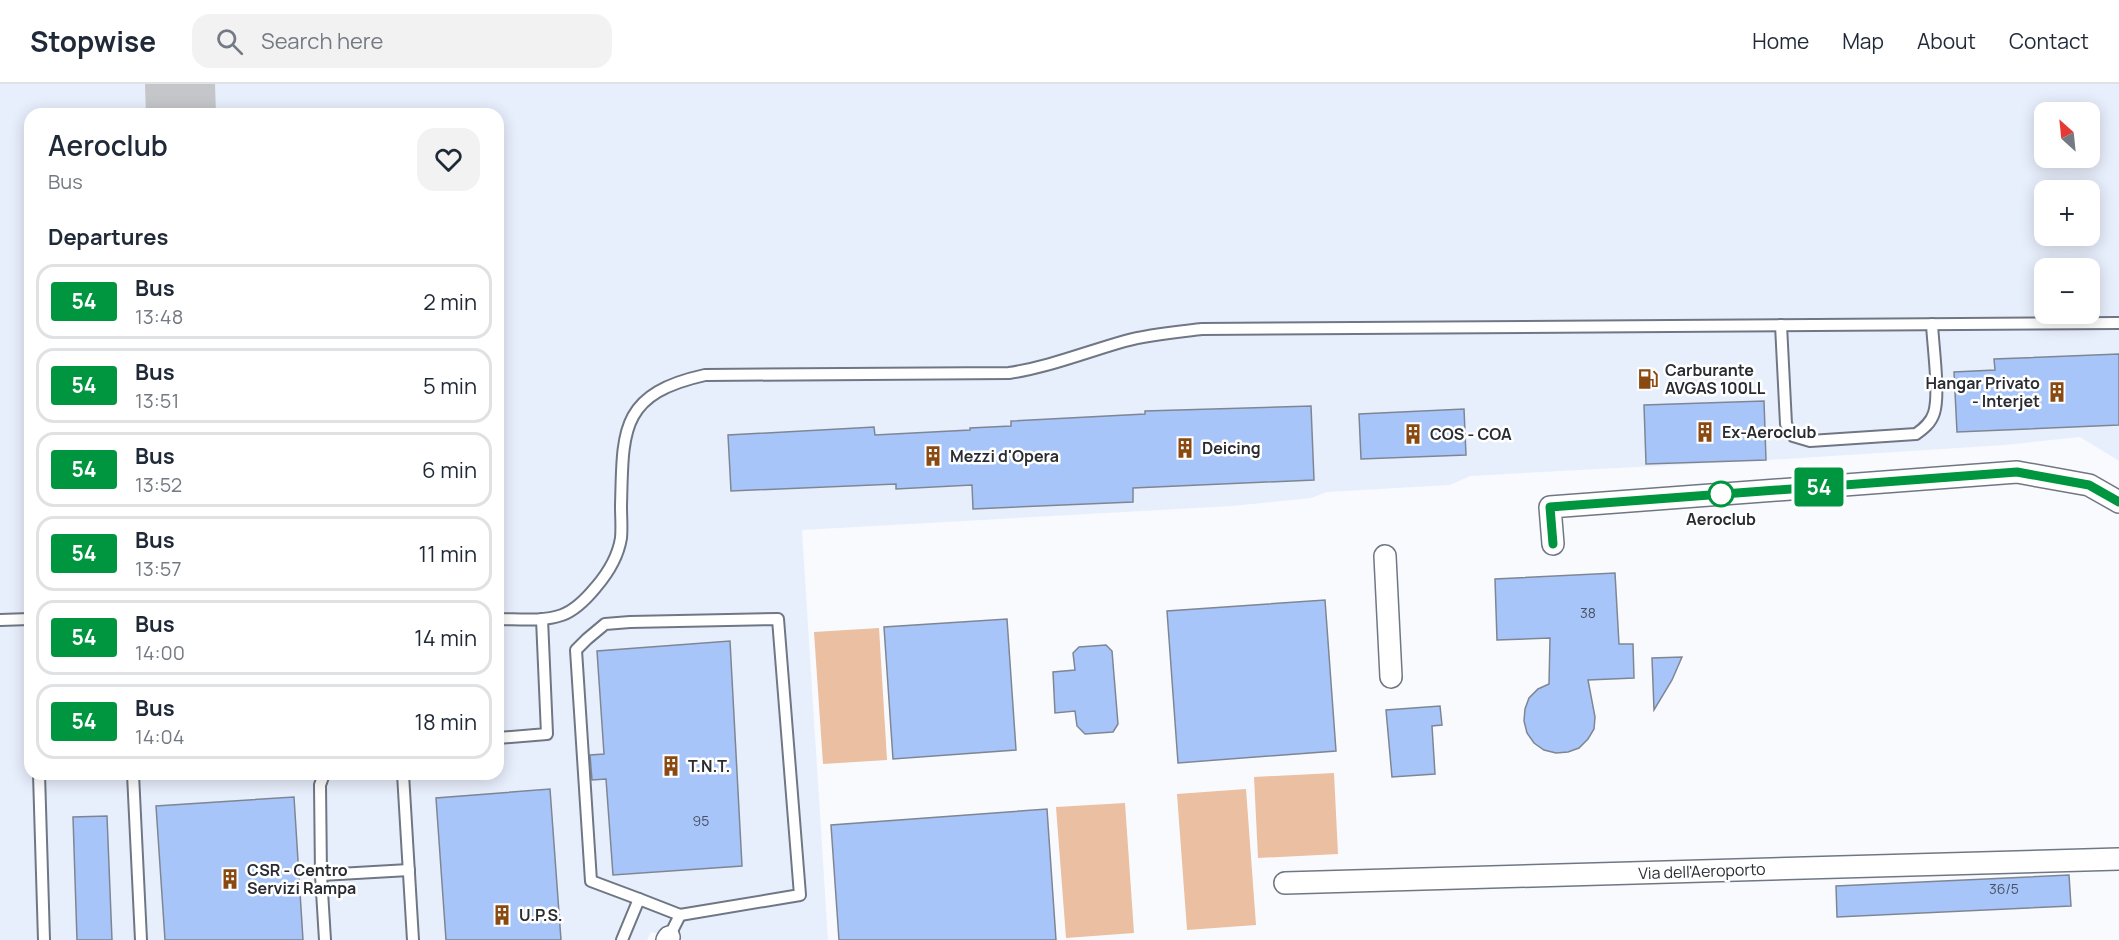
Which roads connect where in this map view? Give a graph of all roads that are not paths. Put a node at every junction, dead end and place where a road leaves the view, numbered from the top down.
1 (2119, 322) edge
2 (1932, 324) junction
3 (1781, 325) junction
4 (2119, 502) edge
5 (1553, 544) dead end
6 (1385, 556) dead end
7 (24, 619) edge
8 (504, 619) edge
9 (542, 619) junction
10 (0, 620) edge
11 (1391, 677) dead end
12 (504, 738) edge
13 (39, 780) edge
14 (133, 780) edge
15 (322, 780) edge
16 (403, 780) edge
17 (2119, 859) edge
18 (409, 870) junction
19 (321, 875) junction
20 (1285, 883) dead end
21 (639, 898) junction
22 (680, 915) junction
23 (44, 923) junction
24 (668, 938) edge
25 (44, 940) edge
26 (52, 940) edge
27 (141, 940) edge
28 (325, 940) edge
29 (413, 940) edge
30 (622, 940) edge

1 - 2 lane
2 - 3 lane
2 - 3 lane
3 - 9 lane
4 - 5 street
6 - 11 street
7 - 10 lane
8 - 9 lane
9 - 12 lane
13 - 23 lane
14 - 27 lane
15 - 19 lane
16 - 18 lane
17 - 20 street, Via dell'Aeroporto
18 - 19 lane
18 - 29 lane
19 - 28 lane
21 - 22 lane
21 - 22 lane
21 - 30 lane
22 - 24 lane
23 - 25 lane
23 - 26 lane

